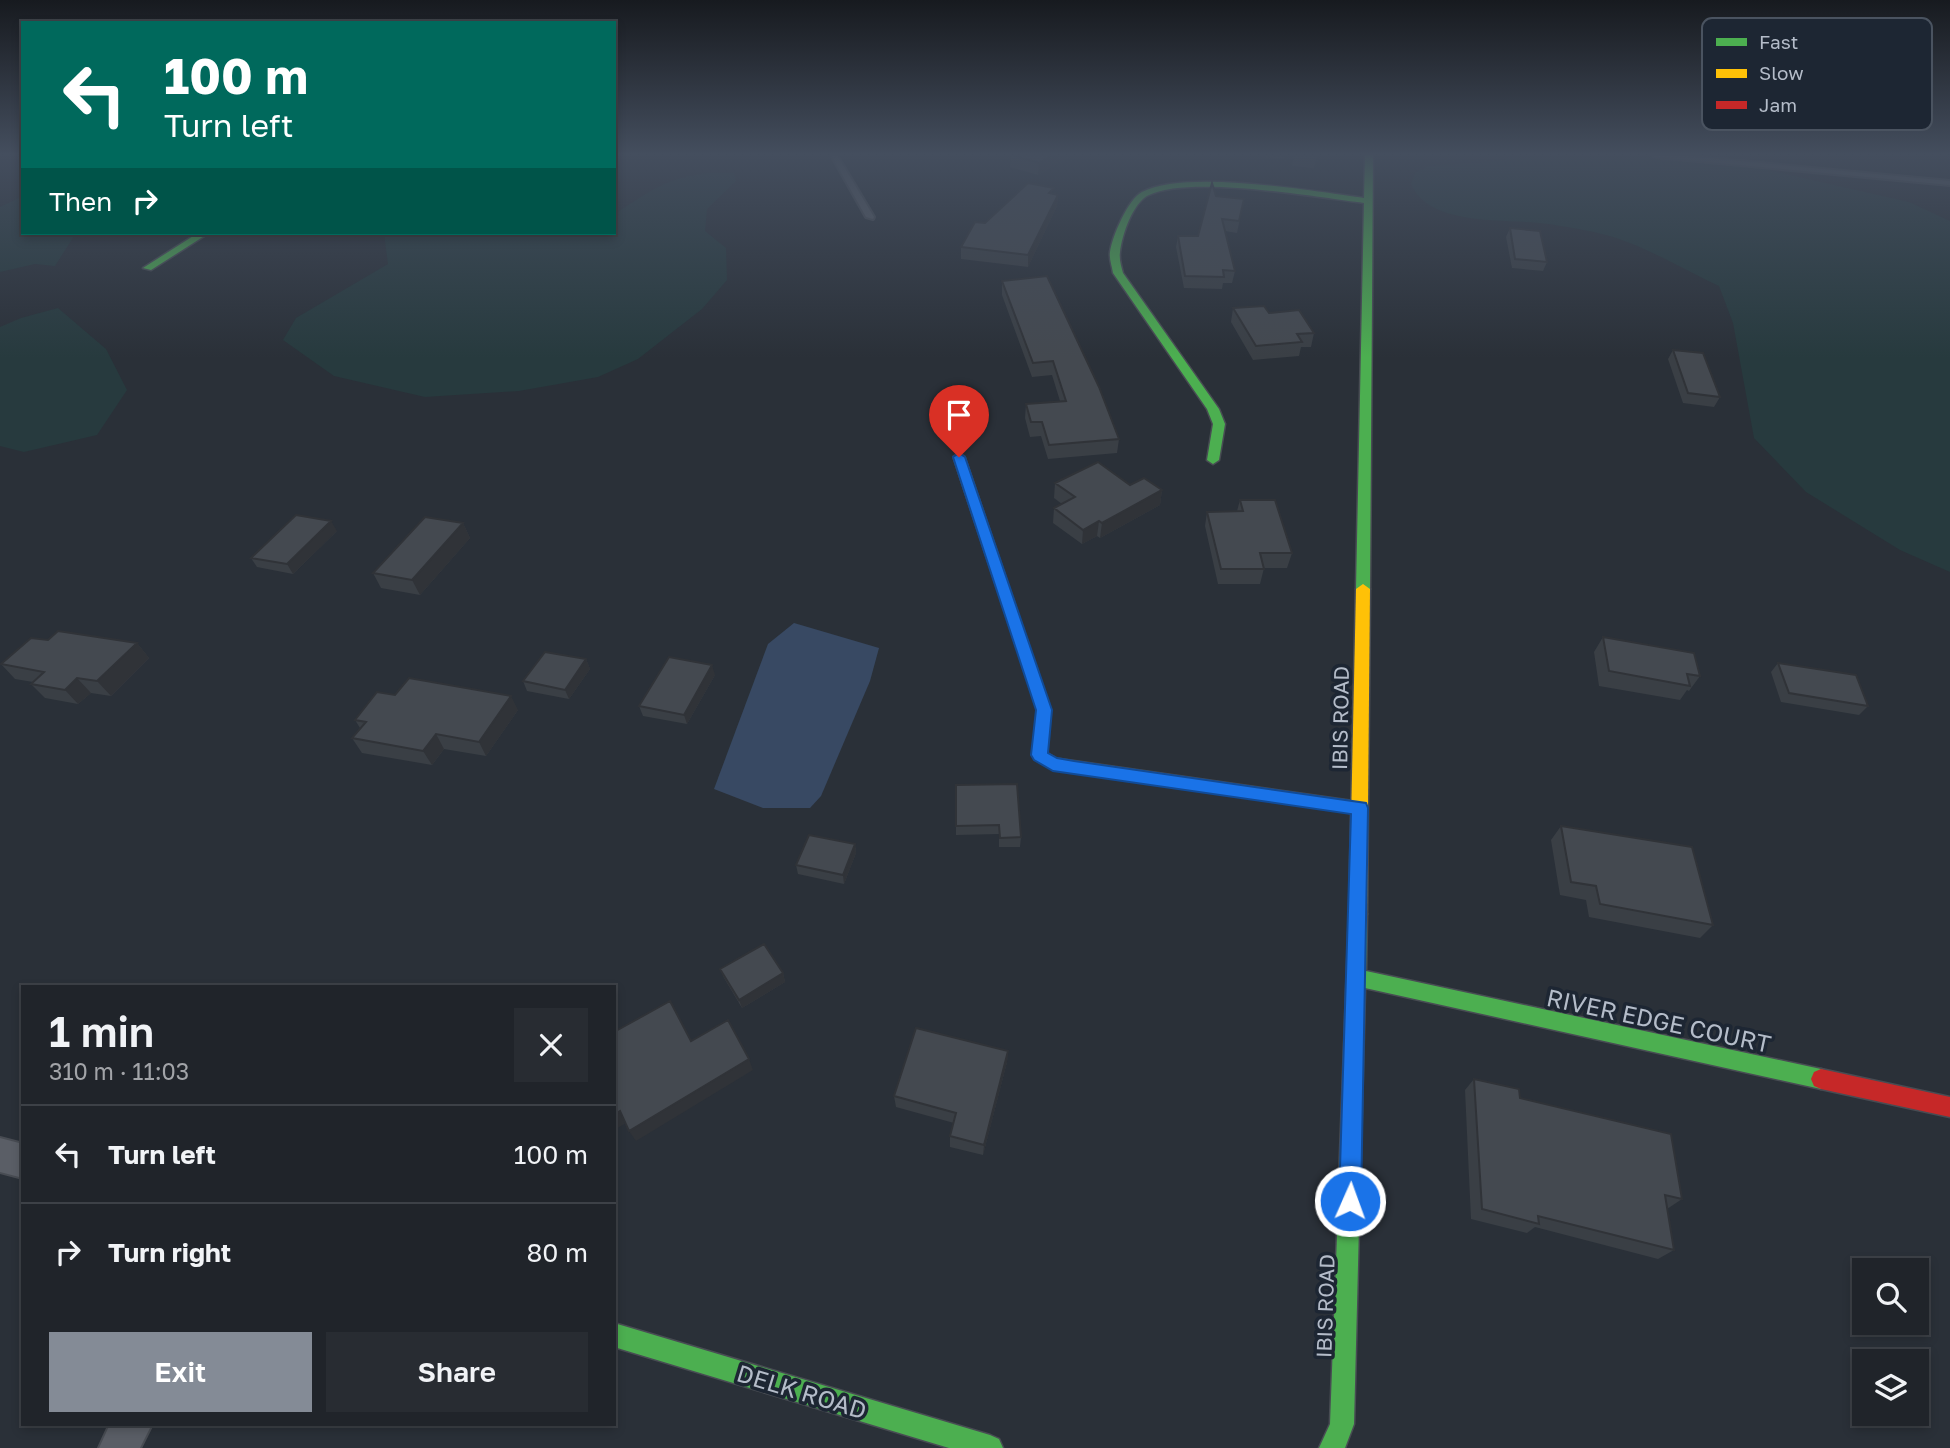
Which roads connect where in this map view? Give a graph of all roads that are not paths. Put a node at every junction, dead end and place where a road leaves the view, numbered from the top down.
1 (1128, 223) edge
2 (1368, 223) edge
3 (201, 235) edge
4 (148, 268) dead end
5 (959, 457) dead end
6 (1213, 460) dead end
7 (1360, 808) junction
8 (1357, 978) junction
9 (1950, 1107) edge
10 (0, 1155) edge
11 (21, 1160) edge
12 (616, 1336) edge
13 (132, 1426) edge
14 (118, 1448) edge
15 (990, 1448) edge
16 (1332, 1448) edge

1 - 6 street
2 - 7 street, IBIS ROAD
3 - 4 street
5 - 7 lane
7 - 8 street, IBIS ROAD
8 - 9 street, RIVER EDGE COURT
8 - 16 street, IBIS ROAD
10 - 11 street
12 - 15 street, DELK ROAD
13 - 14 street

